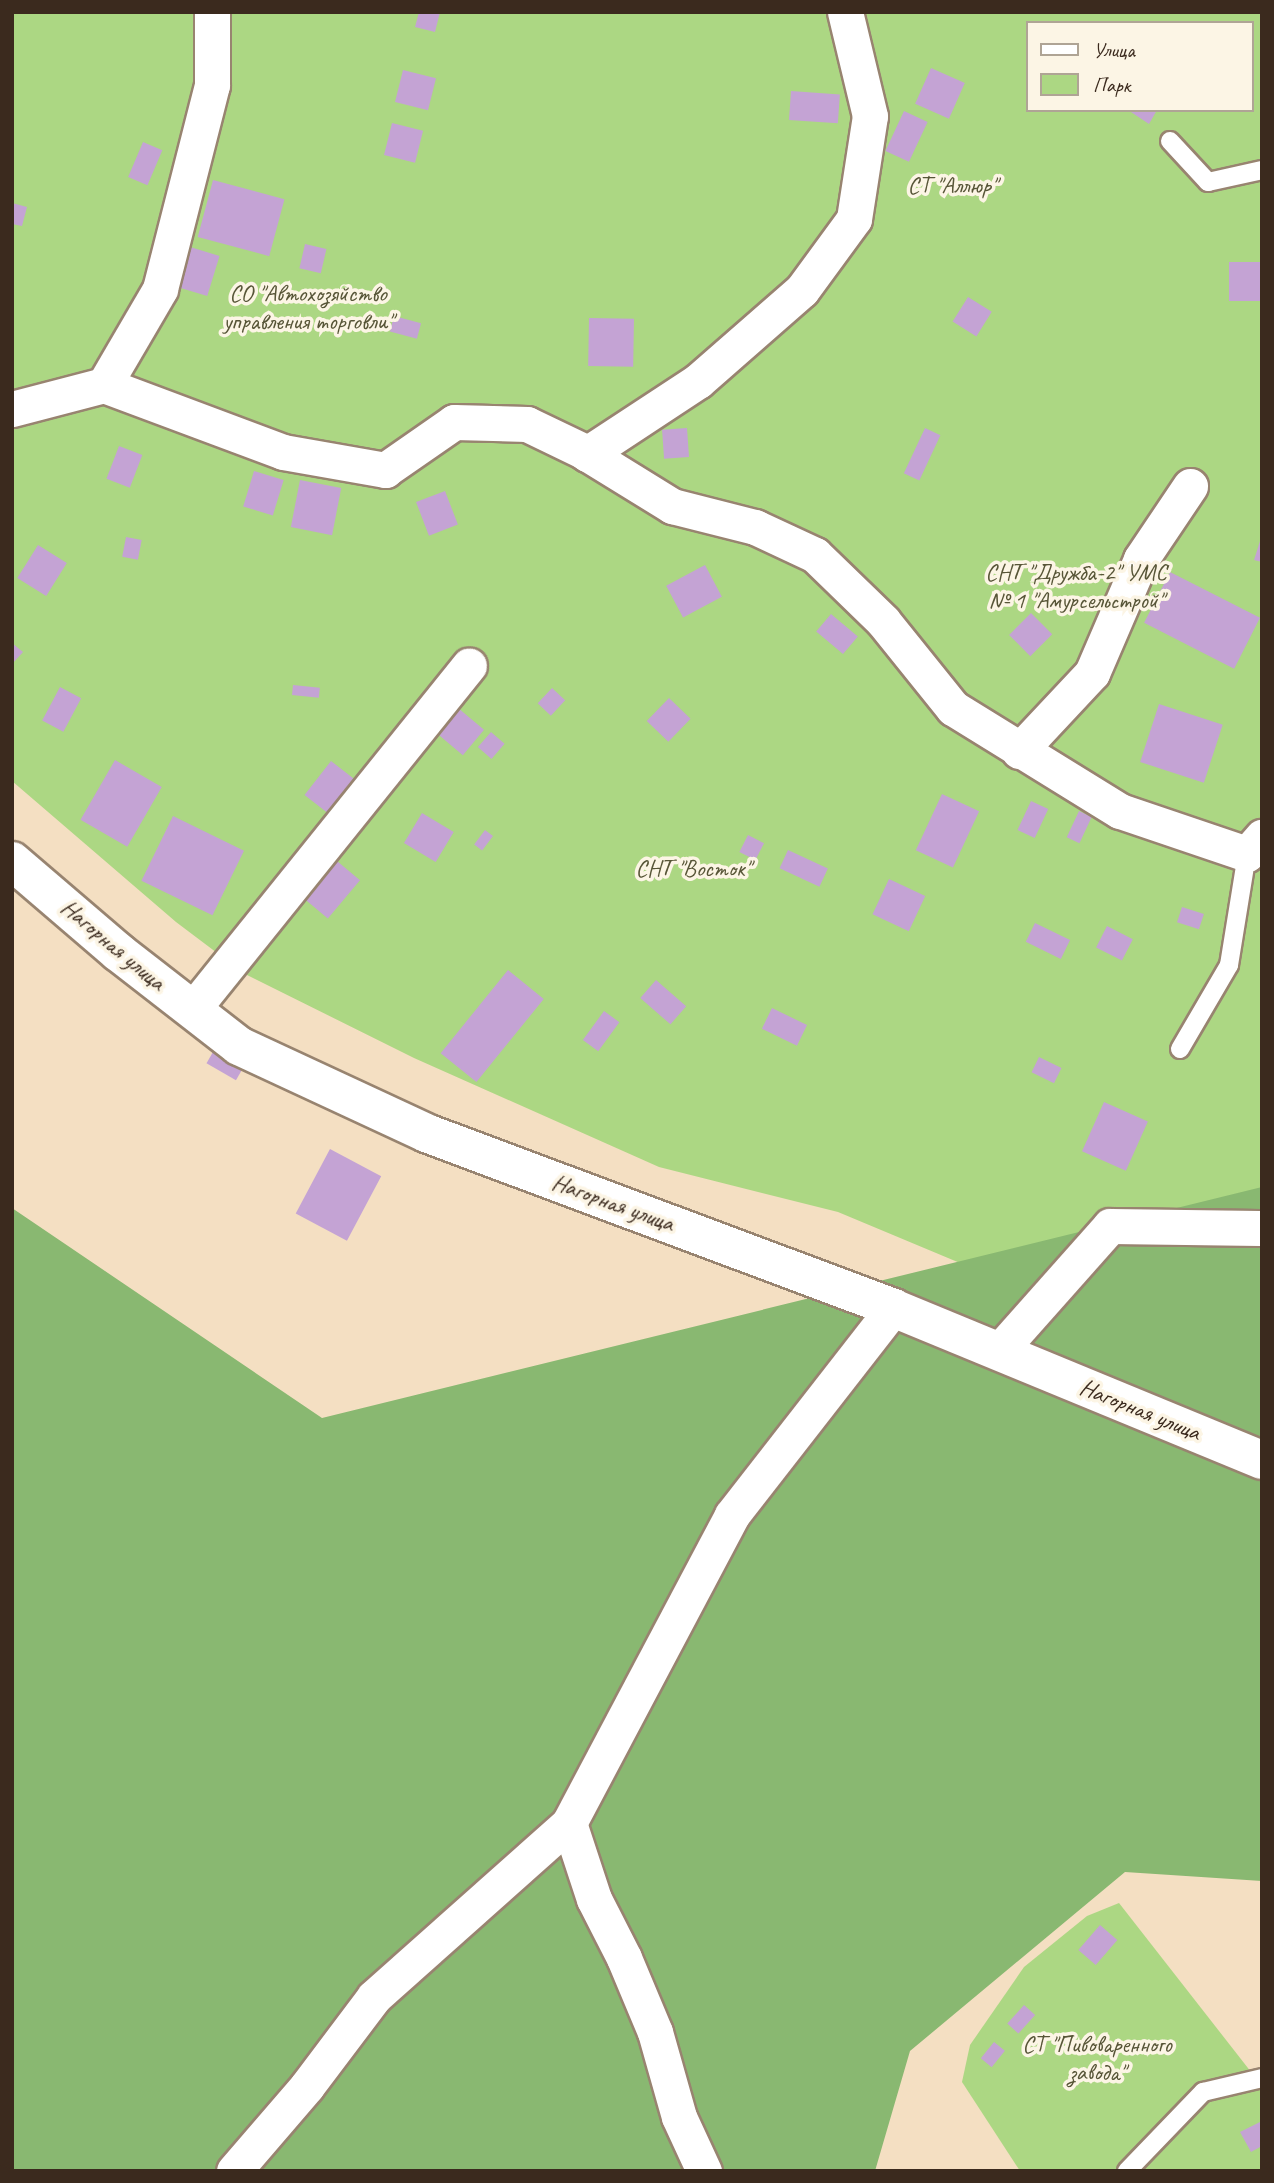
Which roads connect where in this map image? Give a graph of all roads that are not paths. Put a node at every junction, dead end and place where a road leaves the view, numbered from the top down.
1 (212, 12) edge
2 (845, 12) edge
3 (1170, 141) dead end
4 (1262, 170) edge
5 (104, 386) junction
6 (12, 409) edge
7 (587, 454) junction
8 (1190, 486) dead end
9 (468, 666) dead end
10 (1019, 751) junction
11 (1254, 846) edge
12 (12, 861) edge
13 (192, 1010) junction
14 (1180, 1049) dead end
15 (1262, 1228) edge
16 (893, 1308) junction
17 (999, 1351) junction
18 (1262, 1460) edge
19 (569, 1823) junction
20 (1262, 2078) edge
21 (234, 2171) edge
22 (704, 2171) edge
23 (1127, 2171) edge

1 - 5 street
2 - 7 street
3 - 4 lane
5 - 6 street
5 - 7 street
7 - 10 street
8 - 10 street
9 - 13 street
10 - 11 street
11 - 14 lane
12 - 13 street, Нагорная улица
13 - 16 street, Нагорная улица
15 - 17 street
16 - 17 street, Нагорная улица
16 - 19 street
17 - 18 street, Нагорная улица
19 - 21 street
19 - 22 street
20 - 23 lane

